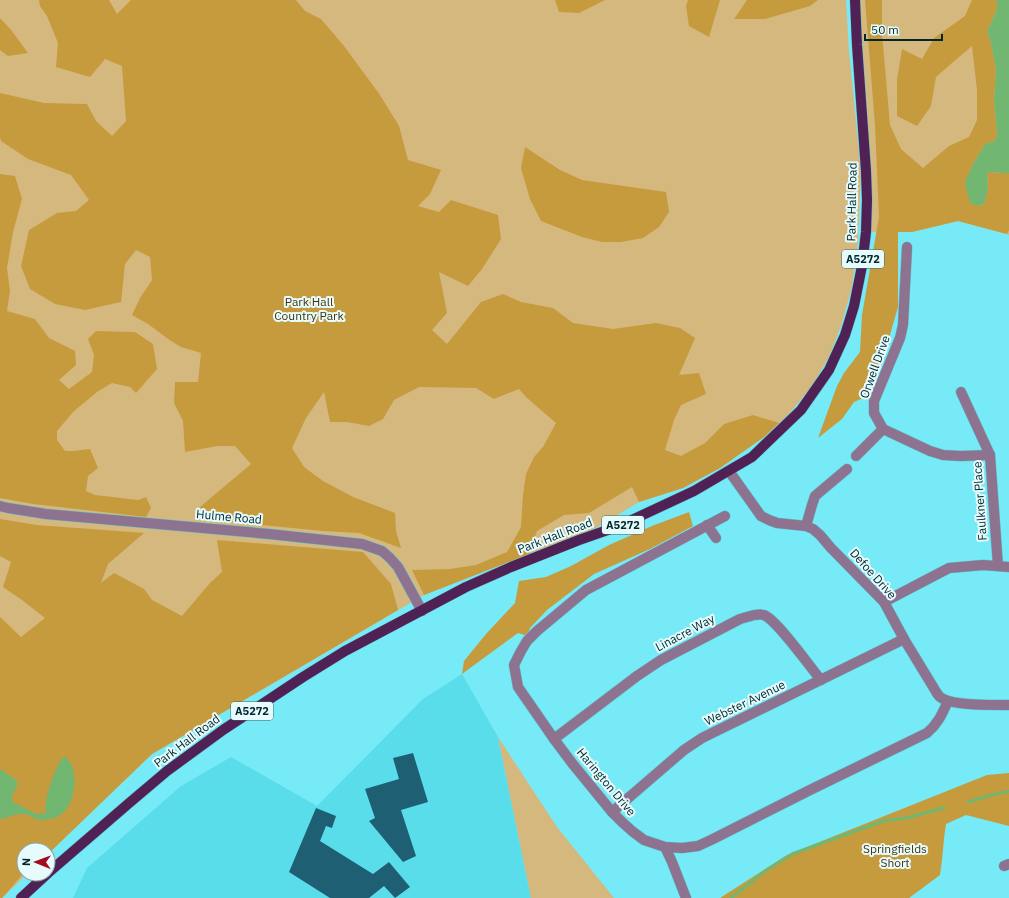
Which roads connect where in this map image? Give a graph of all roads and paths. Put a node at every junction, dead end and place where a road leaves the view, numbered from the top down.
1 (855, 0) edge
2 (907, 248) dead end
3 (961, 392) dead end
4 (883, 429) junction
5 (990, 455) junction
6 (856, 456) dead end
7 (846, 469) dead end
8 (729, 471) junction
9 (0, 506) edge
10 (726, 516) dead end
11 (707, 526) junction
12 (806, 526) junction
13 (716, 538) dead end
14 (998, 566) junction
15 (1009, 567) edge
16 (884, 602) junction
17 (422, 611) junction
18 (904, 639) junction
19 (821, 680) junction
20 (948, 701) junction
21 (1009, 705) edge
22 (554, 739) junction
23 (612, 812) junction
24 (665, 847) junction
25 (56, 867) edge
26 (39, 882) edge
27 (21, 898) edge
28 (686, 898) edge

1 - 8 main road, Park Hall Road / A5272
2 - 4 street, Orwell Drive
3 - 5 street, Faulkner Place
4 - 5 street
4 - 6 street
5 - 14 street, Faulkner Place
7 - 12 street
8 - 12 street, Defoe Drive
8 - 17 main road, Park Hall Road / A5272
9 - 17 street, Hulme Road
10 - 11 street, Harington Drive
11 - 13 street
11 - 22 street, Harington Drive
12 - 16 street, Defoe Drive
14 - 15 street
14 - 16 street
16 - 18 street, Defoe Drive
17 - 25 main road, Park Hall Road / A5272
18 - 19 street, Webster Avenue
18 - 20 street, Defoe Drive
19 - 22 street, Linacre Way
19 - 23 street, Webster Avenue
20 - 21 street
20 - 24 street, Harington Drive
22 - 23 street, Harington Drive
23 - 24 street, Harington Drive
24 - 28 street
26 - 27 main road, Park Hall Road / A5272

